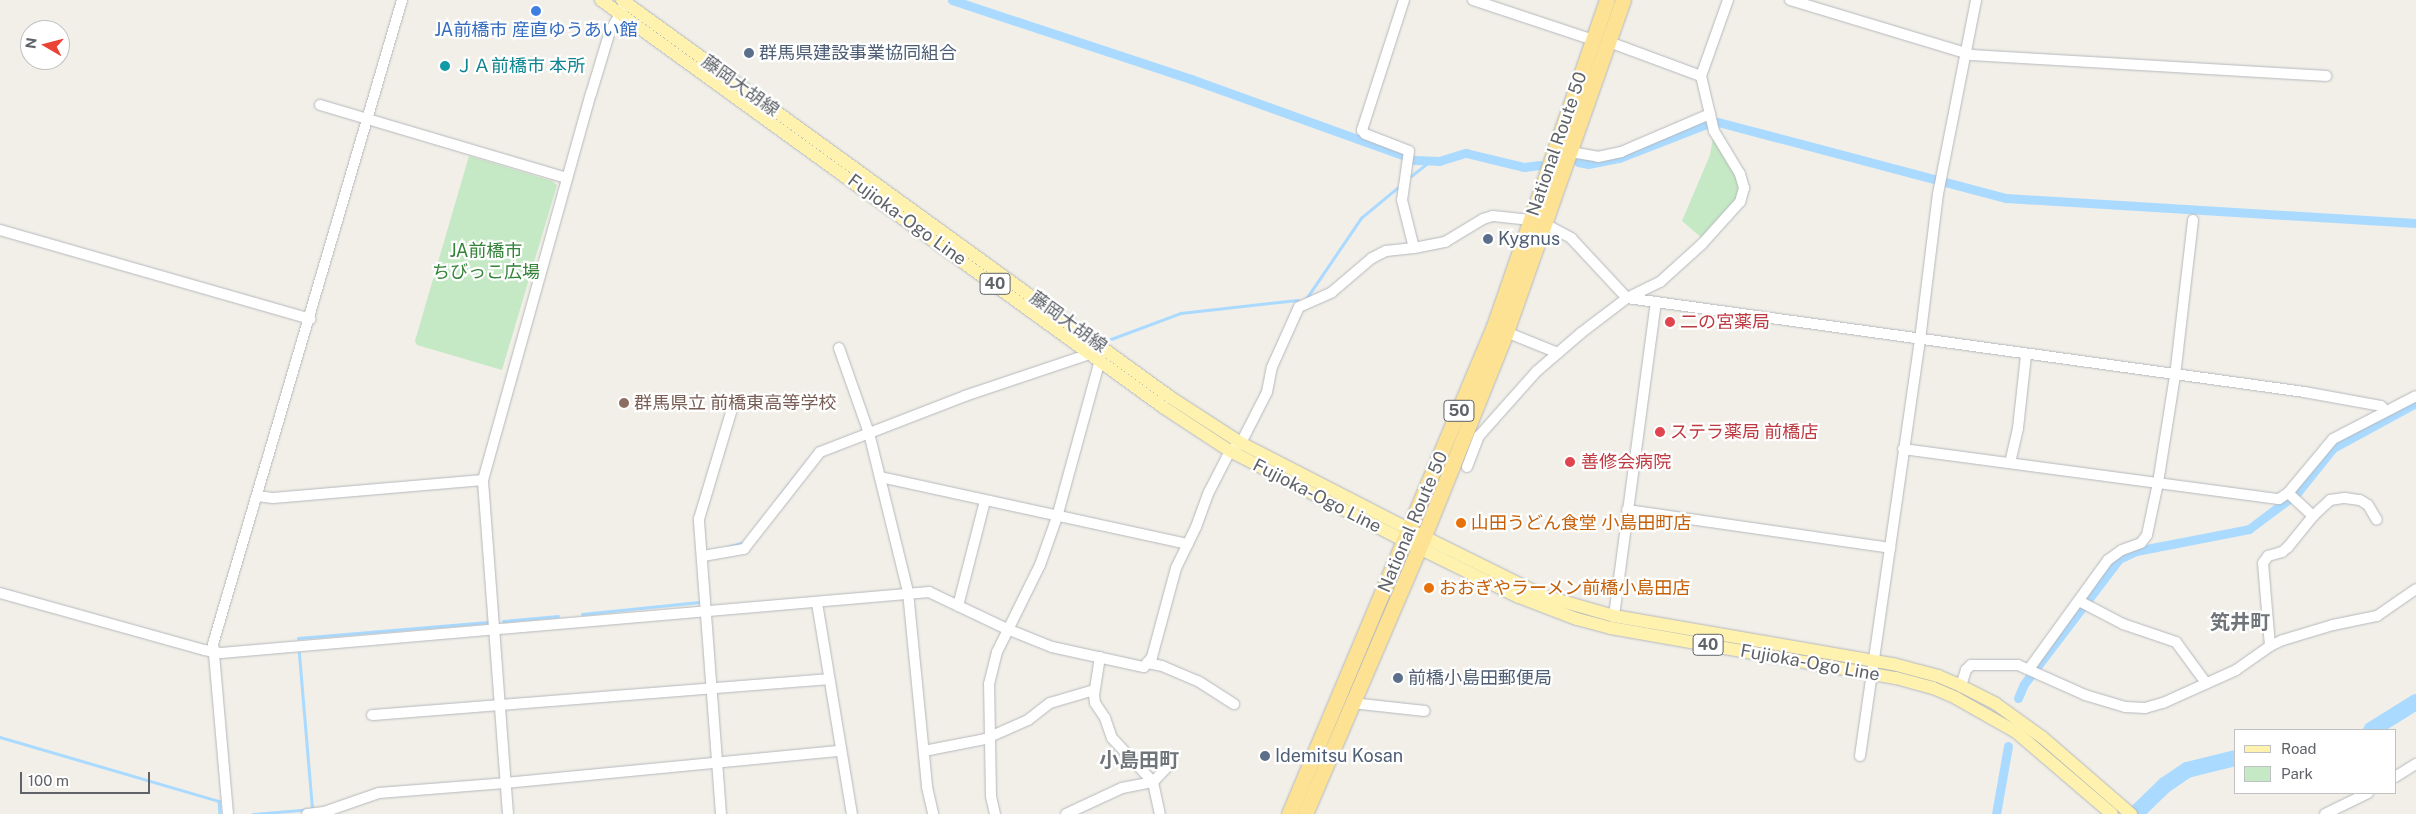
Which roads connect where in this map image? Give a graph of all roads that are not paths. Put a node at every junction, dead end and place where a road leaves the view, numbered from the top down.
1 (402, 0) edge
2 (601, 0) edge
3 (1404, 0) edge
4 (1473, 0) edge
5 (1608, 0) edge
6 (1623, 0) edge
7 (1728, 0) edge
8 (1790, 0) edge
9 (1976, 0) edge
10 (1496, 4) edge
11 (623, 6) edge
12 (1601, 41) junction
13 (1966, 54) junction
14 (1701, 76) junction
15 (2326, 76) dead end
16 (320, 105) dead end
17 (1710, 114) junction
18 (368, 120) junction
19 (1571, 152) junction
20 (566, 178) junction
21 (2194, 220) dead end
22 (1538, 222) junction
23 (0, 230) edge
24 (1414, 248) junction
25 (1627, 298) junction
26 (1656, 302) junction
27 (310, 319) junction
28 (1506, 332) junction
29 (1920, 340) junction
30 (838, 348) dead end
31 (1558, 353) junction
32 (2026, 355) junction
33 (1095, 357) junction
34 (2174, 375) junction
35 (2416, 396) edge
36 (732, 409) dead end
37 (2386, 411) junction
38 (869, 433) junction
39 (1241, 443) junction
40 (1903, 449) junction
41 (1230, 451) junction
42 (2010, 463) junction
43 (1467, 467) dead end
44 (880, 477) junction
45 (483, 480) junction
46 (2158, 483) junction
47 (2290, 495) junction
48 (257, 496) junction
49 (985, 501) junction
50 (1627, 510) junction
51 (2313, 516) junction
52 (1057, 517) junction
53 (2377, 520) dead end
54 (1414, 539) junction
55 (1188, 544) junction
56 (1890, 548) junction
57 (703, 556) junction
58 (2416, 589) edge
59 (0, 592) edge
60 (908, 592) junction
61 (817, 603) junction
62 (2082, 603) junction
63 (958, 606) junction
64 (708, 611) junction
65 (1614, 616) junction
66 (493, 628) junction
67 (1007, 629) junction
68 (2270, 646) junction
69 (212, 652) junction
70 (1100, 657) junction
71 (1147, 663) junction
72 (1873, 667) junction
73 (2029, 669) junction
74 (829, 679) junction
75 (2206, 683) junction
76 (1961, 686) junction
77 (713, 687) junction
78 (1094, 690) junction
79 (1352, 703) junction
80 (499, 704) junction
81 (1234, 704) dead end
82 (1425, 711) dead end
83 (372, 715) dead end
84 (989, 736) junction
85 (840, 751) junction
86 (924, 751) junction
87 (1860, 756) dead end
88 (718, 763) junction
89 (1170, 764) dead end
90 (2416, 764) edge
91 (2396, 776) edge
92 (2079, 777) junction
93 (1153, 782) junction
94 (505, 783) junction
95 (2366, 794) edge
96 (228, 814) edge
97 (307, 814) edge
98 (508, 814) edge
99 (722, 814) edge
100 (852, 814) edge
101 (933, 814) edge
102 (995, 814) edge
103 (1066, 814) edge
104 (1160, 814) edge
105 (1288, 814) edge
106 (1304, 814) edge
107 (2112, 814) edge
108 (2130, 814) edge
109 (2324, 814) edge

1 - 18 street
2 - 11 main road, Fujioka-Ogo Line / 40
3 - 24 street
4 - 10 street
5 - 12 highway, National Route 50 / 50
6 - 12 highway, National Route 50 / 50
7 - 14 street
8 - 13 street
9 - 13 street
10 - 12 street
11 - 20 street
11 - 33 main road, Fujioka-Ogo Line / 40
11 - 39 main road, 藤岡大胡線 / 40
12 - 14 street
12 - 19 highway, National Route 50 / 50
12 - 22 highway, National Route 50 / 50
13 - 15 street
13 - 29 street
14 - 17 street
16 - 18 street
17 - 19 street
17 - 25 street
18 - 20 street
18 - 27 street
19 - 22 highway, National Route 50 / 50
20 - 45 street
21 - 34 street
22 - 24 street
22 - 25 street
22 - 28 highway, National Route 50 / 50
22 - 54 highway, National Route 50 / 50
23 - 27 street
24 - 39 street
25 - 26 street
25 - 31 street
26 - 29 street
26 - 50 street
27 - 48 street
28 - 31 street
28 - 54 highway, National Route 50 / 50
29 - 32 street
29 - 40 street
30 - 38 street
31 - 43 street
32 - 34 street
32 - 42 street
33 - 38 street
33 - 41 main road, Fujioka-Ogo Line / 40
33 - 52 street
34 - 37 street
34 - 46 street
35 - 37 street
36 - 57 street
37 - 47 street
38 - 44 street
38 - 57 street
39 - 41 street
39 - 54 main road, 藤岡大胡線 / 40
40 - 42 street
40 - 56 street
41 - 54 main road, Fujioka-Ogo Line / 40
41 - 55 street
42 - 46 street
44 - 49 street
44 - 60 street
45 - 48 street
45 - 66 street
46 - 47 street
46 - 62 street
47 - 51 street
48 - 69 street
49 - 52 street
49 - 63 street
50 - 56 street
50 - 65 street
51 - 53 street
51 - 68 street
52 - 55 street
52 - 67 street
54 - 65 main road, Fujioka-Ogo Line / 40
54 - 72 main road, Fujioka-Ogo Line / 40
54 - 79 highway, National Route 50 / 50
54 - 105 highway, National Route 50 / 50
55 - 71 street
56 - 72 street
57 - 64 street
58 - 68 street
59 - 69 street
60 - 61 street
60 - 63 street
60 - 86 street
61 - 64 street
61 - 74 street
62 - 73 street
62 - 75 street
63 - 67 street
64 - 66 street
64 - 77 street
65 - 72 main road, Fujioka-Ogo Line / 40
66 - 69 street
66 - 80 street
67 - 70 street
67 - 84 street
68 - 75 street
69 - 96 street
70 - 71 street
70 - 78 street
71 - 81 street
72 - 76 main road, Fujioka-Ogo Line / 40
72 - 87 street
72 - 92 main road, Fujioka-Ogo Line / 40
73 - 75 street
73 - 76 street
74 - 77 street
74 - 85 street
76 - 92 main road, Fujioka-Ogo Line / 40
77 - 80 street
77 - 88 street
78 - 84 street
78 - 93 street
79 - 82 street
79 - 106 highway, National Route 50 / 50
80 - 83 street
80 - 94 street
84 - 86 street
84 - 102 street
85 - 88 street
85 - 100 street
86 - 101 street
88 - 94 street
88 - 99 street
89 - 93 street
90 - 91 street
92 - 107 main road, Fujioka-Ogo Line / 40
92 - 108 main road, Fujioka-Ogo Line / 40
93 - 103 street
93 - 104 street
94 - 97 street
94 - 98 street
95 - 109 street

